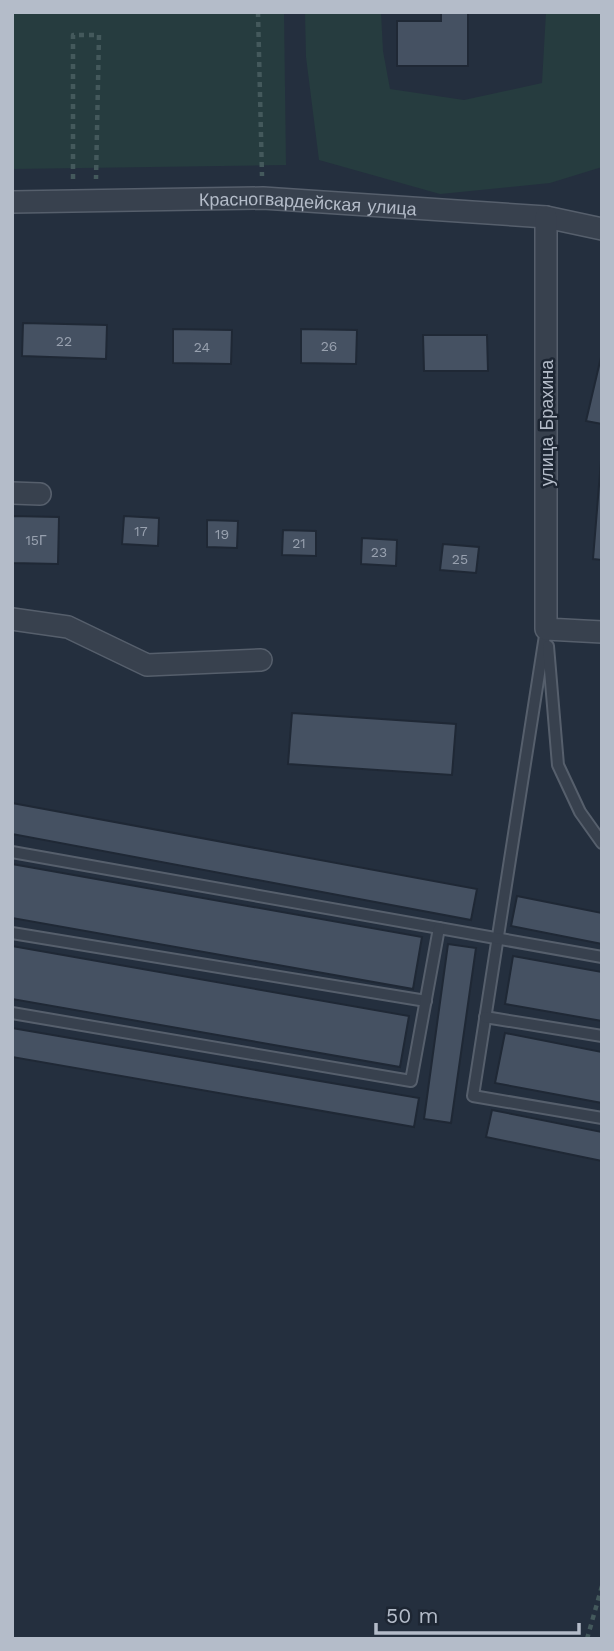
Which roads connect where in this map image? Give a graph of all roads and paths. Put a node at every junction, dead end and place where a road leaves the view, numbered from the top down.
1 (258, 12) edge
2 (262, 198) junction
3 (96, 200) junction
4 (73, 201) junction
5 (12, 202) edge
6 (546, 217) junction
7 (602, 229) edge
8 (12, 494) edge
9 (40, 494) dead end
10 (12, 619) edge
11 (546, 629) junction
12 (602, 632) edge
13 (261, 660) dead end
14 (602, 843) edge
15 (12, 852) edge
16 (439, 928) junction
17 (12, 933) edge
18 (497, 938) junction
19 (602, 957) edge
20 (426, 1002) junction
21 (12, 1013) edge
22 (485, 1017) junction
23 (602, 1036) edge
24 (602, 1118) edge
25 (602, 1586) edge
26 (587, 1639) edge

1 - 2 path
2 - 3 street, Красногвардейская улица
2 - 6 street, Красногвардейская улица
3 - 4 street, Красногвардейская улица
3 - 4 path
4 - 5 street, Красногвардейская улица
6 - 7 street, Красногвардейская улица
6 - 11 street, улица Брахина
8 - 9 street
10 - 13 street
11 - 12 street
11 - 14 lane
11 - 18 lane
15 - 16 lane
16 - 18 lane
16 - 20 lane
17 - 20 lane
18 - 19 lane
18 - 22 lane
20 - 21 lane
22 - 23 lane
22 - 24 lane
25 - 26 path

